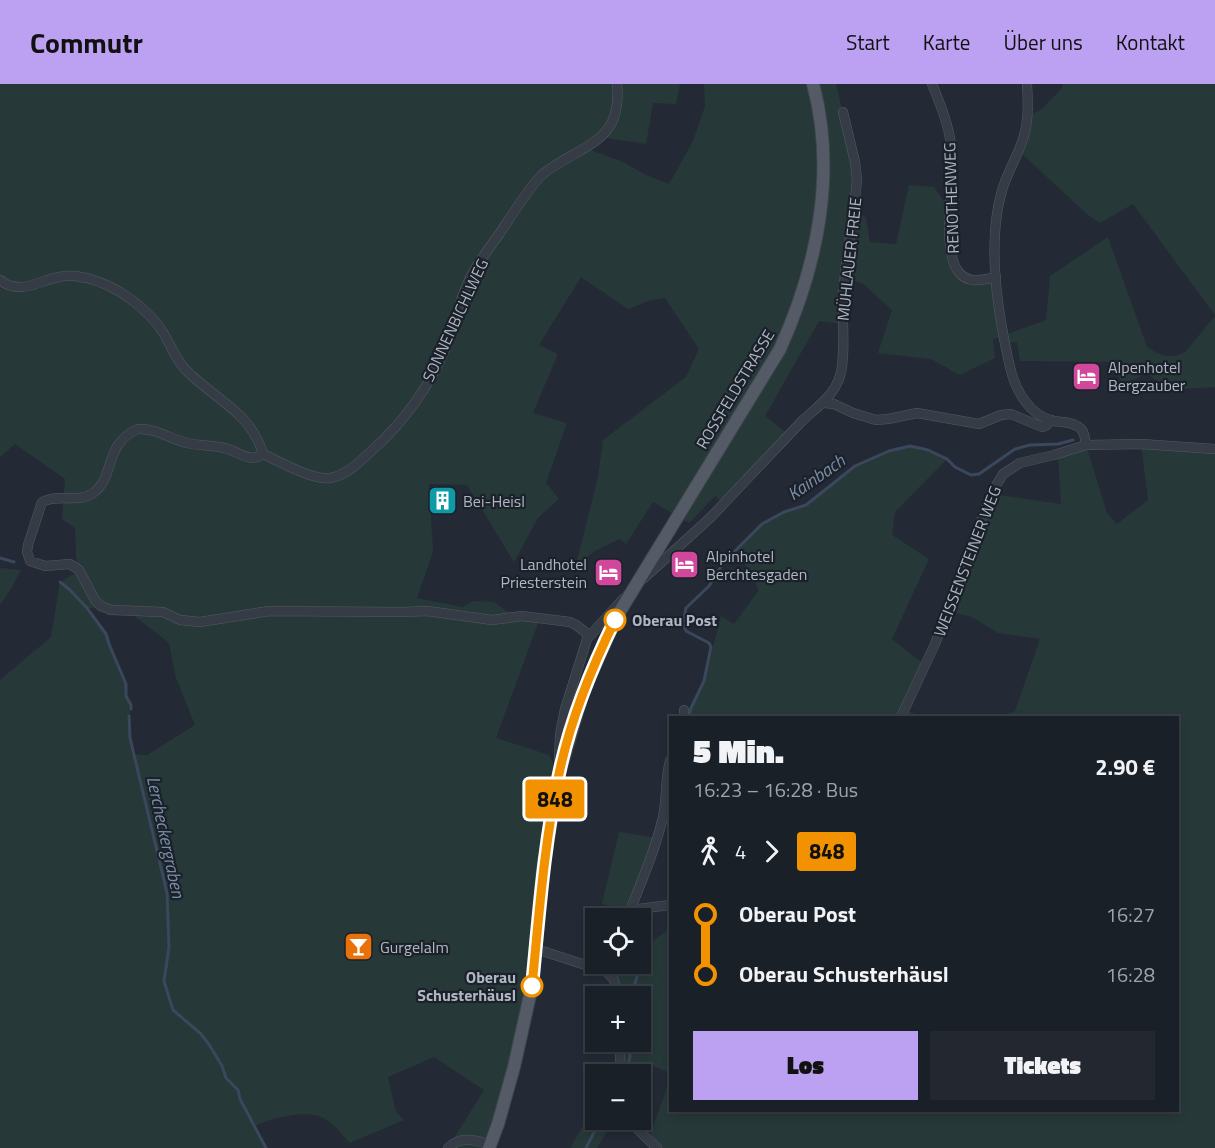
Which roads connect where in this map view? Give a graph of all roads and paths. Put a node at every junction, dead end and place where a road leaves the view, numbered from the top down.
1 (617, 84) edge
2 (813, 84) edge
3 (932, 84) edge
4 (1027, 84) edge
5 (843, 112) dead end
6 (996, 277) junction
7 (0, 280) edge
8 (824, 403) junction
9 (1051, 420) junction
10 (1086, 445) junction
11 (1215, 449) edge
12 (263, 454) junction
13 (635, 587) junction
14 (588, 635) junction
15 (901, 716) edge
16 (669, 766) edge
17 (559, 774) junction
18 (669, 905) edge
19 (630, 908) edge
20 (651, 909) edge
21 (536, 949) junction
22 (585, 962) edge
23 (638, 1130) edge
24 (490, 1146) edge
25 (448, 1148) edge
26 (657, 1148) edge

1 - 12 street, SONNENBICHLWEG
2 - 13 main road, ROSSFELDSTRASSE
3 - 6 street, RENOTHENWEG
4 - 6 street
5 - 8 street, MÜHLAUER FREIE
6 - 9 street
7 - 12 street
8 - 9 street
8 - 13 street, MÜHLAUER FREIE
9 - 10 street
10 - 11 street, WEISSENSTEINER WEG
10 - 15 street, WEISSENSTEINER WEG
12 - 14 street, SONNENBICHLWEG
13 - 14 street, ROSSFELDSTRASSE
13 - 17 main road, ROSSFELDSTRASSE
14 - 17 street, ROSSFELDSTRASSE
16 - 19 street
17 - 21 main road, ROSSFELDSTRASSE
18 - 20 street
21 - 22 street
21 - 24 main road, ROSSFELDSTRASSE
23 - 26 street
24 - 25 street

